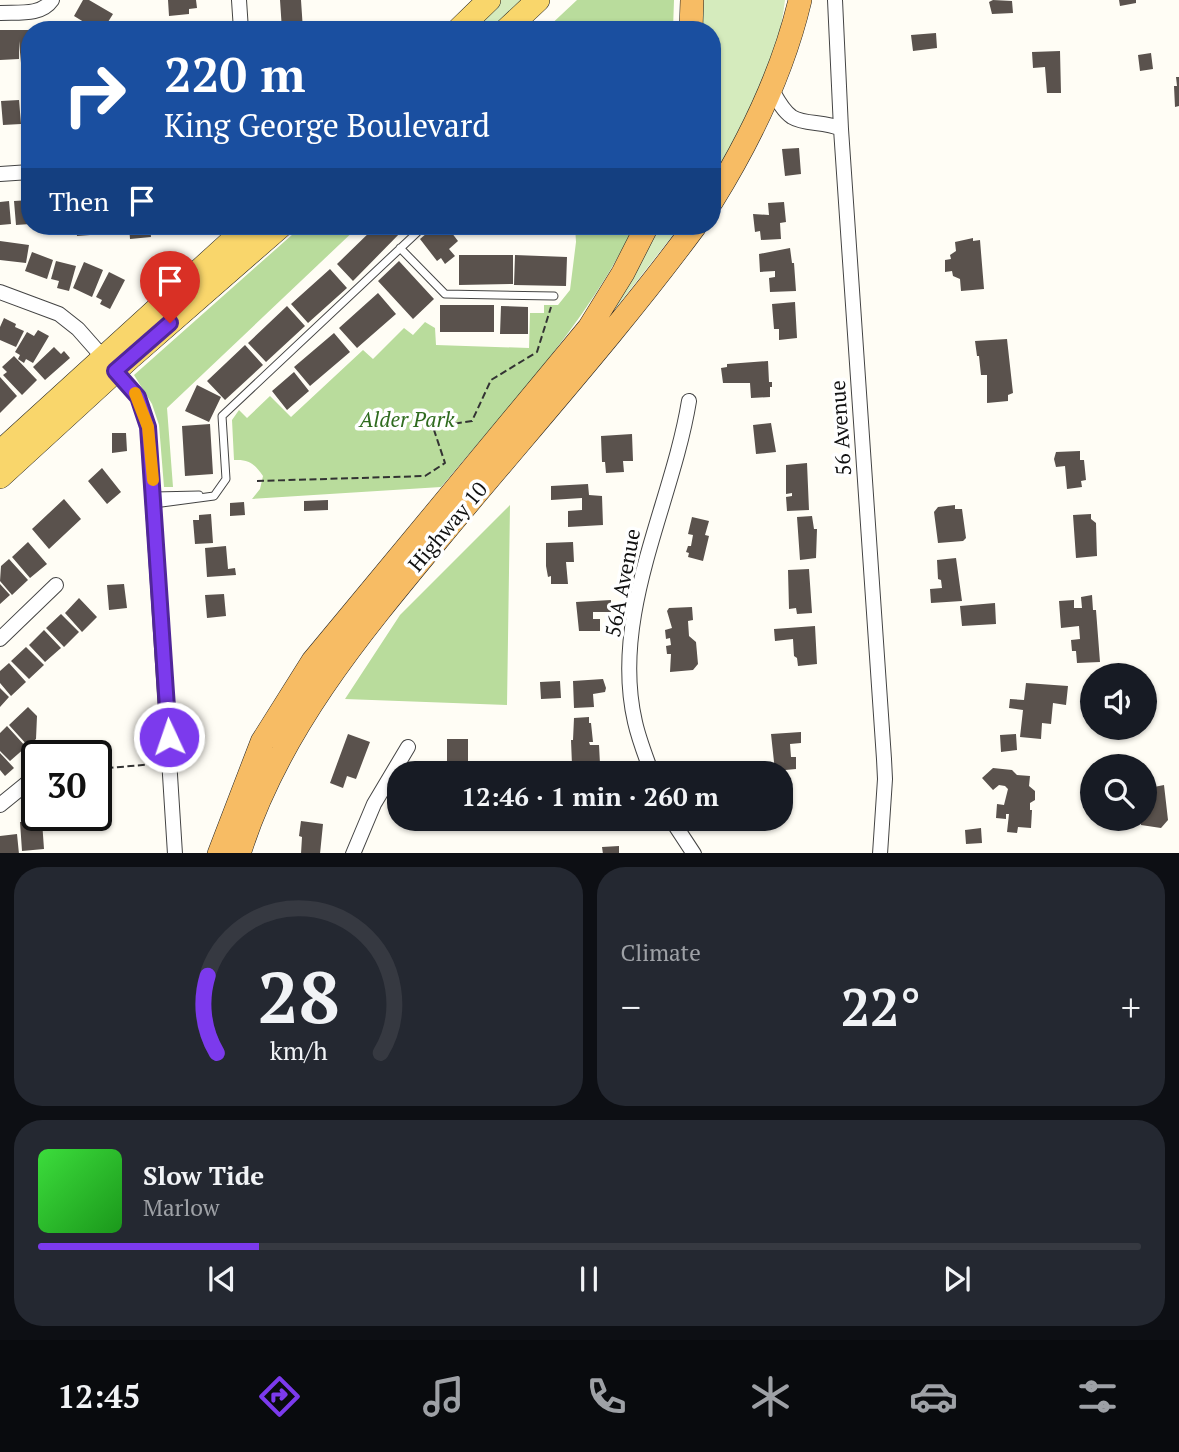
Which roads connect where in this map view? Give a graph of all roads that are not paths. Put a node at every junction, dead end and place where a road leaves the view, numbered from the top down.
1 (52, 0) edge
2 (239, 0) edge
3 (489, 0) edge
4 (538, 0) edge
5 (692, 0) edge
6 (800, 0) edge
7 (835, 0) edge
8 (0, 13) edge
9 (240, 21) edge
10 (467, 21) edge
11 (516, 21) edge
12 (691, 21) edge
13 (772, 90) junction
14 (841, 129) junction
15 (21, 173) edge
16 (0, 174) edge
17 (721, 187) edge
18 (239, 235) edge
19 (270, 235) edge
20 (414, 235) edge
21 (642, 235) edge
22 (688, 235) edge
23 (400, 248) junction
24 (0, 293) edge
25 (553, 300) road end
26 (109, 364) junction
27 (689, 401) dead end
28 (0, 452) edge
29 (0, 477) edge
30 (154, 500) junction
31 (56, 586) dead end
32 (0, 639) edge
33 (408, 747) dead end
34 (648, 761) edge
35 (21, 788) edge
36 (0, 804) edge
37 (679, 831) edge
38 (175, 853) edge
39 (219, 853) edge
40 (239, 853) edge
41 (353, 853) edge
42 (694, 853) edge
43 (880, 853) edge

1 - 8 street
2 - 9 street
3 - 10 main road
4 - 11 main road
5 - 12 highway
6 - 13 highway
7 - 14 street, 56 Avenue
13 - 14 street
13 - 17 highway
14 - 43 street, 56 Avenue
15 - 16 street
18 - 26 main road
19 - 26 main road
20 - 23 lane
21 - 39 highway, Highway 10
22 - 40 highway, Highway 10
23 - 25 lane
23 - 30 lane
24 - 26 street
26 - 28 main road
26 - 29 main road
26 - 30 street
27 - 34 street, 56A Avenue
30 - 38 street
31 - 32 street
33 - 41 street
35 - 36 street
37 - 42 street

